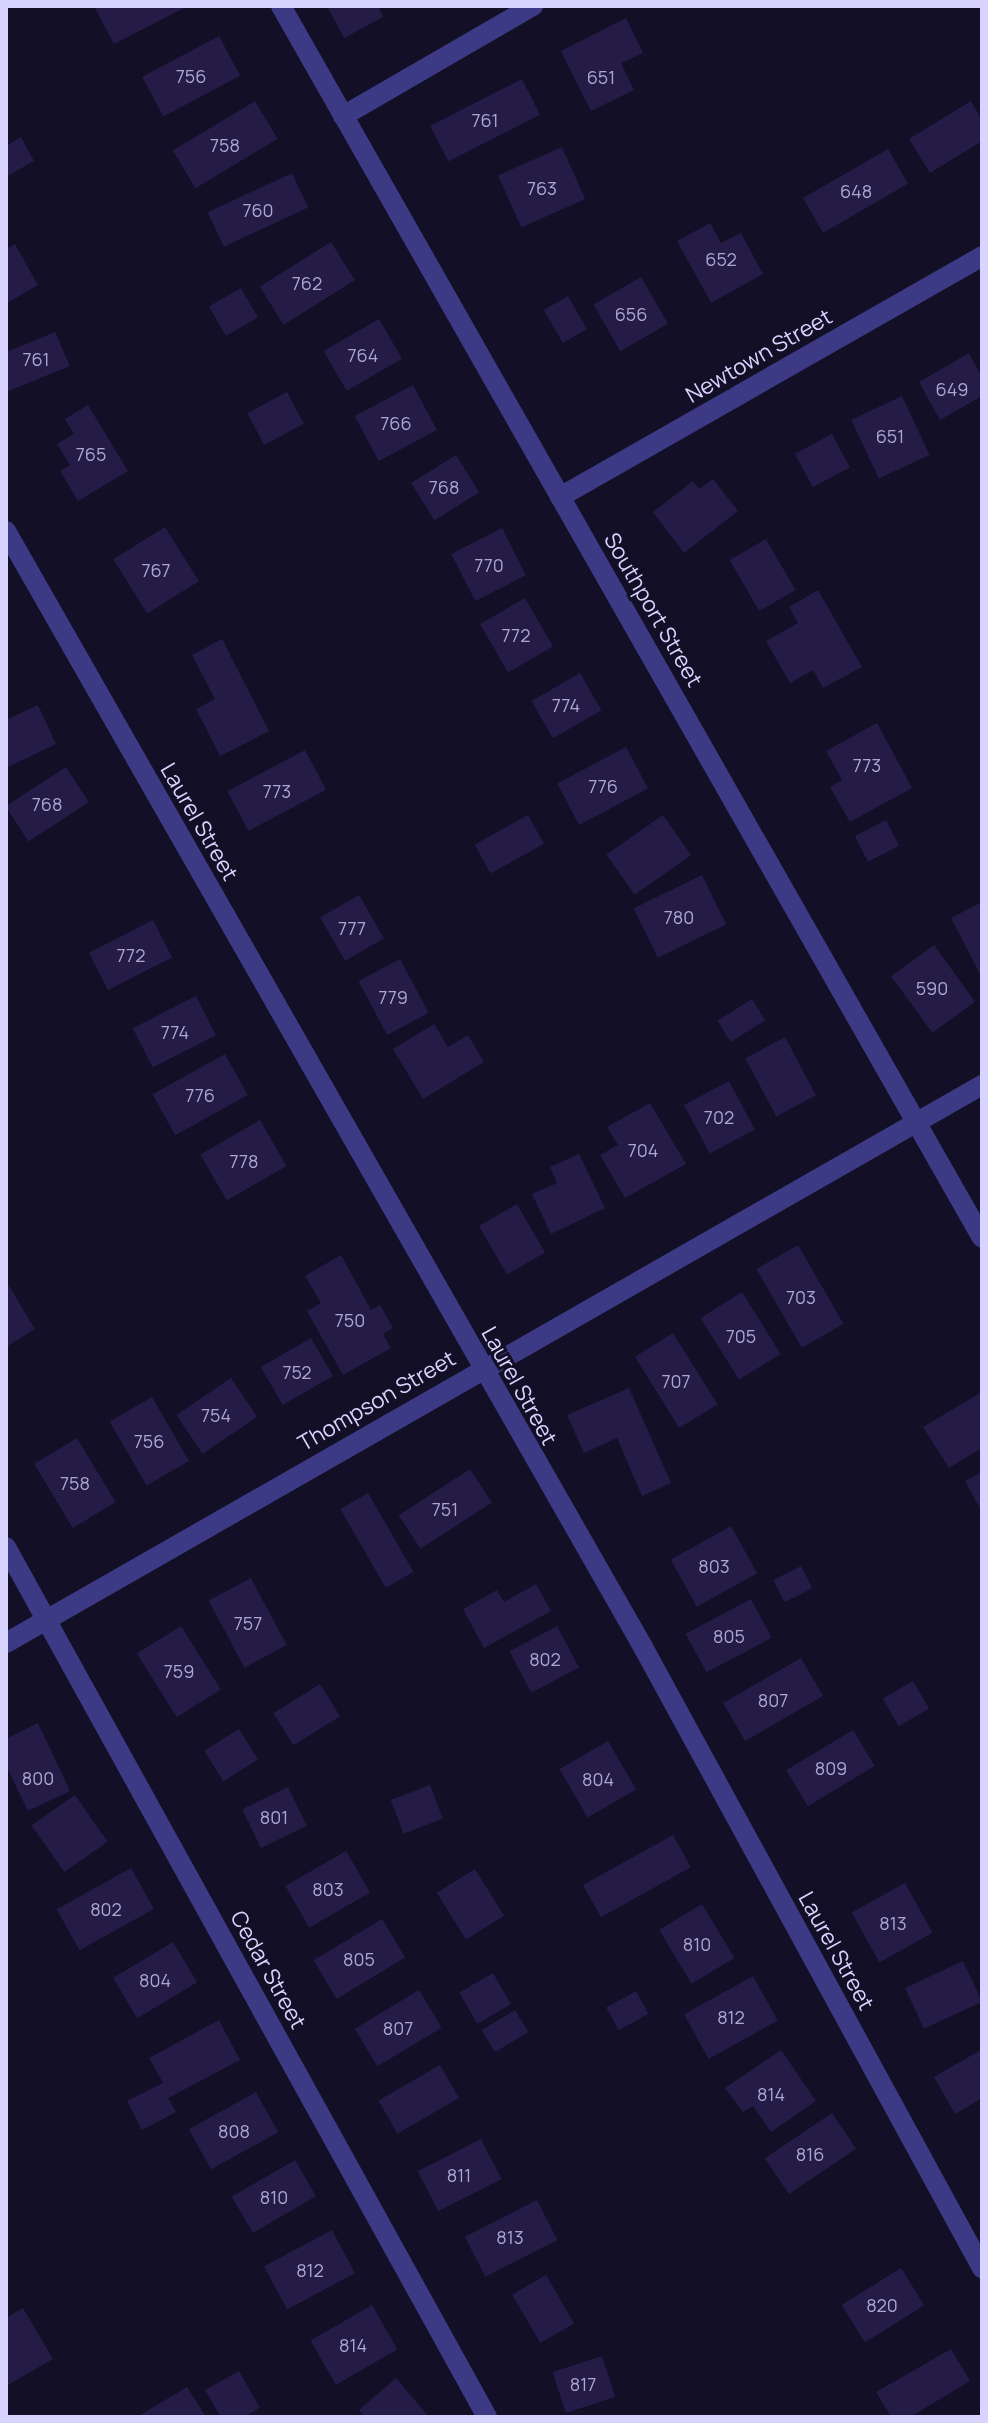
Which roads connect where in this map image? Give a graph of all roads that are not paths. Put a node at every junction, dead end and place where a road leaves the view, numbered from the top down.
1 (281, 6) edge
2 (533, 6) edge
3 (343, 116) junction
4 (982, 256) edge
5 (560, 497) junction
6 (6, 531) edge
7 (982, 1085) edge
8 (920, 1121) junction
9 (982, 1238) edge
10 (482, 1368) junction
11 (6, 1547) edge
12 (47, 1618) junction
13 (6, 1643) edge
14 (982, 2268) edge
15 (487, 2417) edge

1 - 3 street, Southport Street
2 - 3 street
3 - 5 street, Southport Street
4 - 5 street, Newtown Street
5 - 8 street, Southport Street
6 - 10 street, Laurel Street
7 - 8 street, Thompson Street
8 - 9 street, Southport Street
8 - 10 street, Thompson Street
10 - 12 street, Thompson Street
10 - 14 street, Laurel Street
11 - 12 street, Cedar Street
12 - 13 street, Thompson Street
12 - 15 street, Cedar Street

